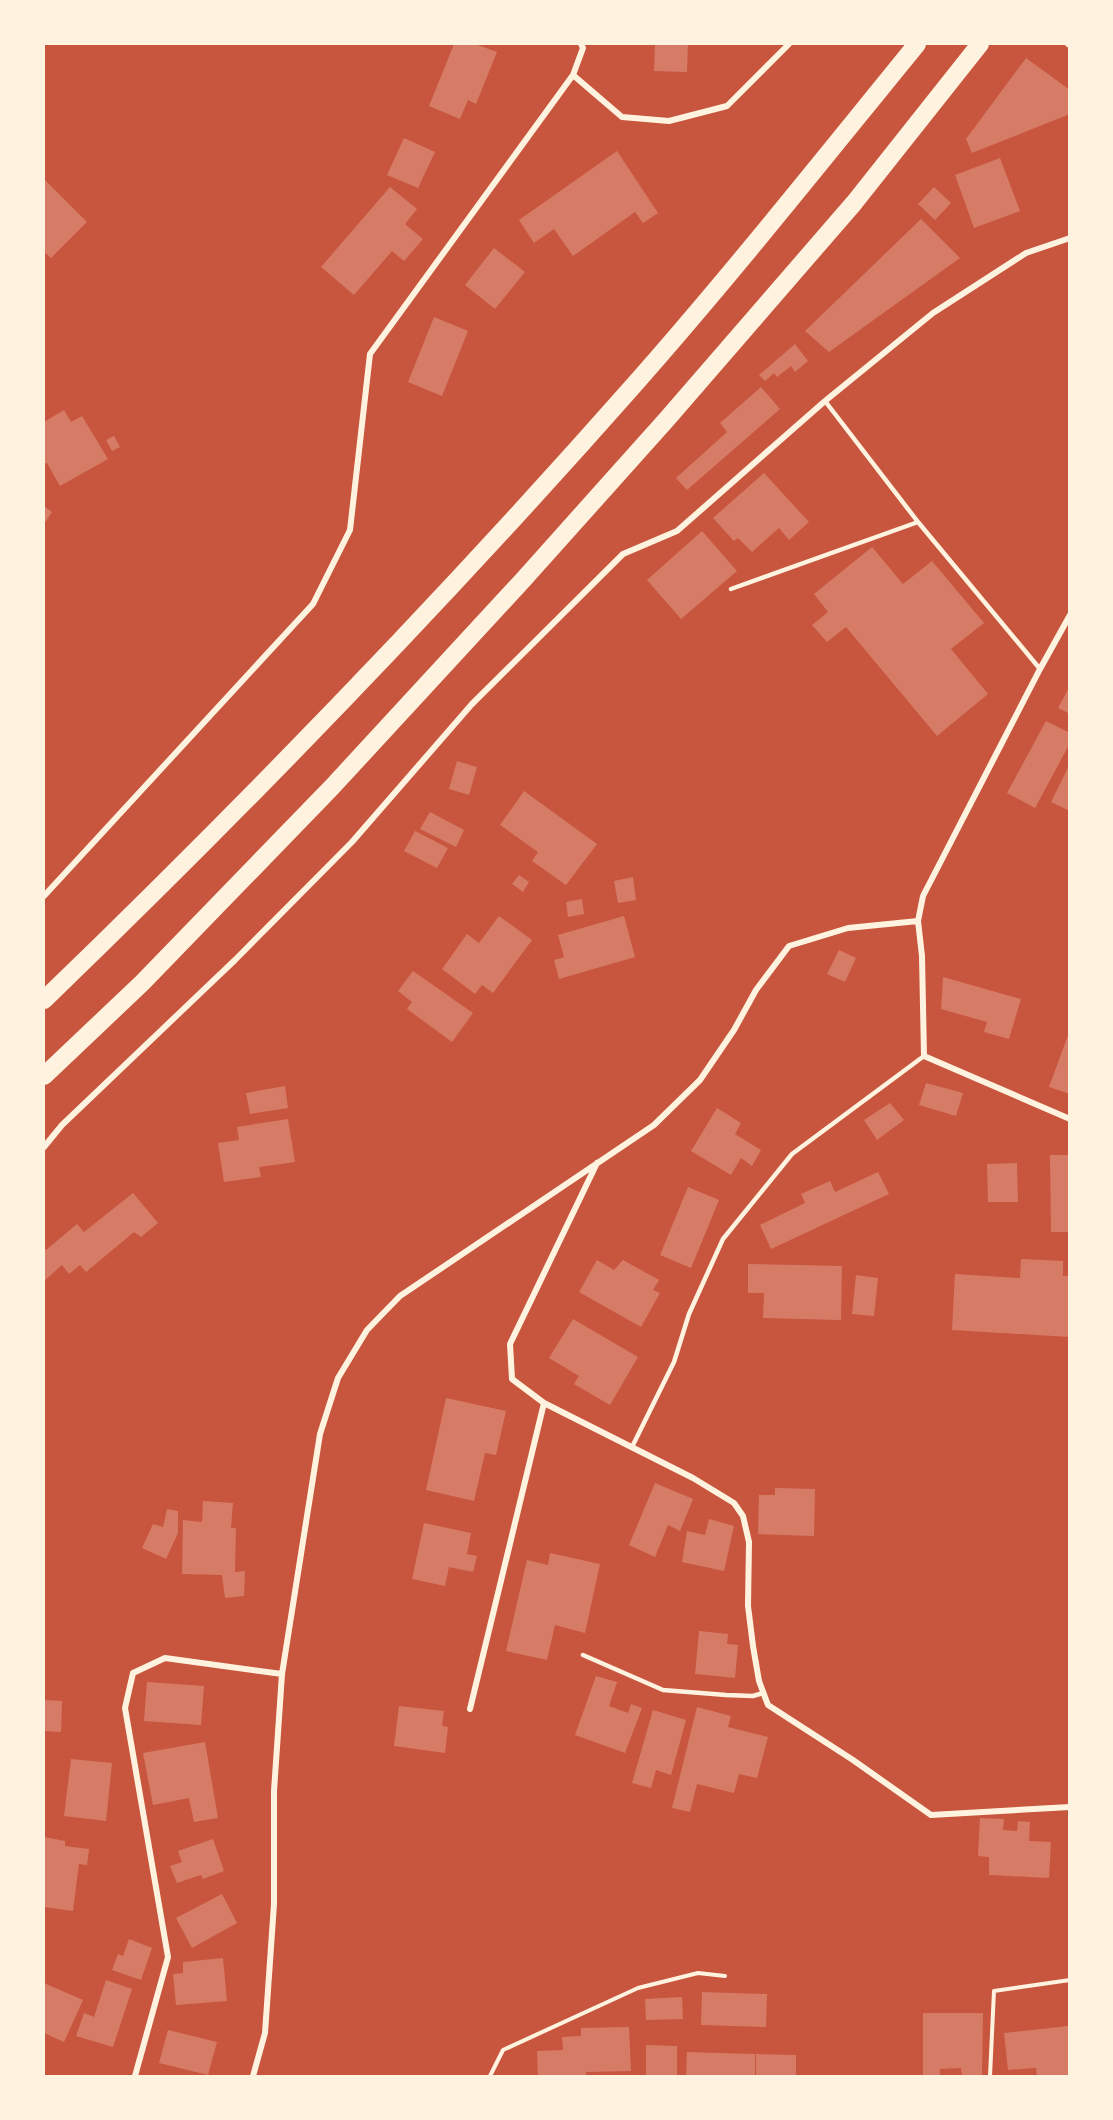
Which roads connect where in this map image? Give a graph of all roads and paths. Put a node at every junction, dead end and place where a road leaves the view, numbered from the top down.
1 (789, 44) edge
2 (917, 44) edge
3 (980, 44) edge
4 (584, 45) edge
5 (573, 75) junction
6 (1070, 238) edge
7 (825, 401) junction
8 (918, 522) junction
9 (731, 590) dead end
10 (1070, 615) edge
11 (1040, 669) junction
12 (44, 896) edge
13 (918, 921) junction
14 (44, 1000) edge
15 (924, 1056) junction
16 (44, 1076) edge
17 (1070, 1119) edge
18 (44, 1147) edge
19 (598, 1162) junction
20 (544, 1403) junction
21 (632, 1447) junction
22 (583, 1655) dead end
23 (282, 1674) junction
24 (763, 1693) junction
25 (470, 1709) dead end
26 (1070, 1807) edge
27 (725, 1976) dead end
28 (1070, 1980) edge
29 (135, 2076) edge
30 (253, 2076) edge
31 (490, 2076) edge
32 (990, 2076) edge

1 - 5 street
2 - 14 highway
3 - 16 highway
4 - 5 street
5 - 12 street
6 - 7 street
7 - 8 lane
7 - 18 street
8 - 9 lane
8 - 11 lane
10 - 11 street
11 - 13 street
13 - 15 street
13 - 19 street
15 - 17 street
15 - 21 lane
19 - 20 street
19 - 23 street
20 - 21 street
20 - 25 street
21 - 24 street
22 - 24 lane
23 - 29 street
23 - 30 street
24 - 26 street
27 - 31 path
28 - 32 path

